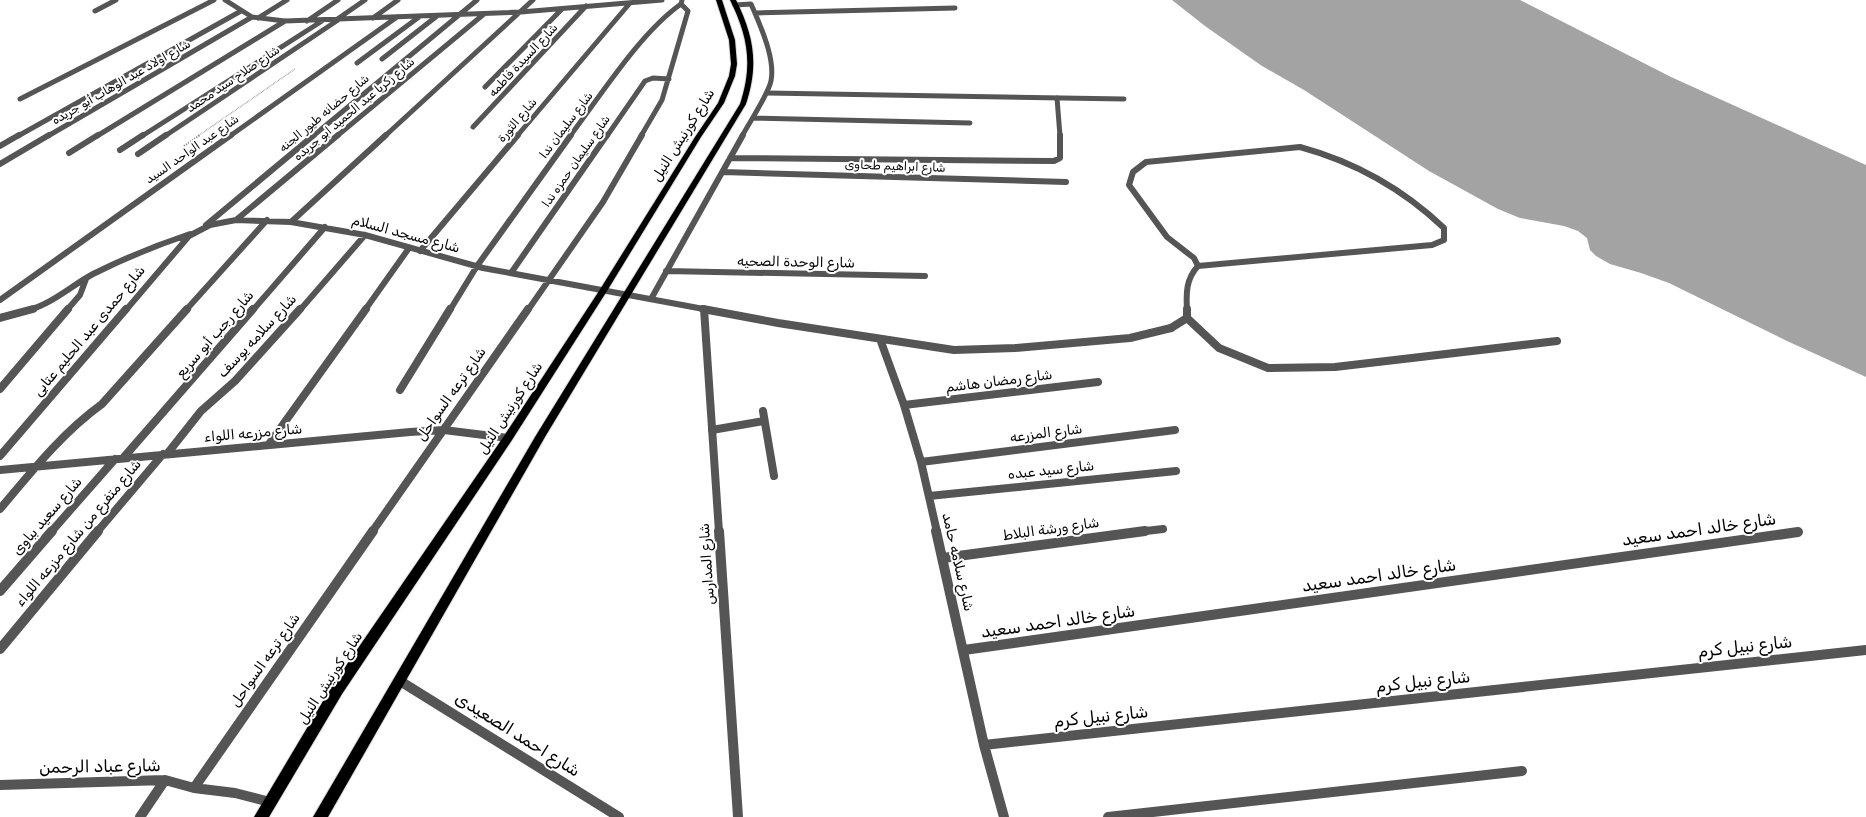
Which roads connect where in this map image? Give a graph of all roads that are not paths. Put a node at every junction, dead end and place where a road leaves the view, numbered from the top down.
1 (116, 0) edge
2 (214, 0) edge
3 (226, 0) edge
4 (288, 0) edge
5 (338, 0) edge
6 (365, 0) edge
7 (398, 0) edge
8 (477, 0) edge
9 (533, 0) edge
10 (607, 0) edge
11 (662, 0) edge
12 (719, 0) edge
13 (682, 2) edge
14 (734, 2) edge
15 (630, 3) junction
16 (603, 5) junction
17 (586, 6) junction
18 (562, 8) junction
19 (955, 8) dead end
20 (94, 11) dead end
21 (241, 11) junction
22 (521, 12) junction
23 (755, 13) junction
24 (484, 14) junction
25 (460, 15) junction
26 (437, 16) junction
27 (419, 17) junction
28 (255, 18) junction
29 (373, 18) junction
30 (397, 18) junction
31 (285, 20) junction
32 (337, 20) junction
33 (307, 21) junction
34 (323, 21) junction
35 (743, 51) junction
36 (382, 60) dead end
37 (357, 63) dead end
38 (669, 79) junction
39 (485, 87) dead end
40 (767, 93) junction
41 (1057, 98) junction
42 (20, 99) dead end
43 (1124, 99) dead end
44 (753, 118) junction
45 (970, 123) dead end
46 (473, 128) dead end
47 (0, 146) edge
48 (120, 150) dead end
49 (69, 153) dead end
50 (138, 154) dead end
51 (730, 158) junction
52 (0, 164) edge
53 (723, 172) junction
54 (1066, 182) dead end
55 (236, 220) junction
56 (267, 220) junction
57 (291, 222) junction
58 (325, 227) junction
59 (202, 228) junction
60 (194, 233) junction
61 (365, 235) junction
62 (409, 248) junction
63 (420, 251) junction
64 (478, 266) junction
65 (1198, 266) junction
66 (666, 271) junction
67 (511, 273) junction
68 (925, 276) dead end
69 (86, 279) junction
70 (549, 280) junction
71 (603, 291) junction
72 (627, 296) junction
73 (651, 299) junction
74 (0, 300) edge
75 (704, 309) junction
76 (0, 318) edge
77 (1187, 318) junction
78 (880, 338) junction
79 (1557, 342) dead end
80 (1098, 382) dead end
81 (0, 389) edge
82 (400, 390) dead end
83 (904, 405) junction
84 (763, 411) dead end
85 (764, 422) junction
86 (444, 430) junction
87 (712, 430) junction
88 (1175, 430) dead end
89 (508, 438) junction
90 (269, 444) junction
91 (165, 454) junction
92 (0, 456) edge
93 (120, 458) junction
94 (921, 462) junction
95 (36, 468) junction
96 (0, 470) edge
97 (1176, 470) dead end
98 (774, 476) dead end
99 (929, 496) junction
100 (0, 509) edge
101 (1163, 529) dead end
102 (1798, 532) dead end
103 (943, 558) junction
104 (0, 592) edge
105 (0, 649) edge
106 (964, 650) junction
107 (1866, 650) edge
108 (400, 681) junction
109 (984, 745) junction
110 (1522, 771) dead end
111 (165, 780) junction
112 (0, 785) edge
113 (194, 788) junction
114 (270, 802) junction
115 (140, 817) edge
116 (261, 817) edge
117 (320, 817) edge
118 (619, 817) edge
119 (738, 817) edge
120 (1004, 817) edge
121 (1108, 817) edge

1 - 20 street
2 - 42 street
3 - 21 street
4 - 28 street, شارع اولاد عبد الوهاب أبو جريده
5 - 33 street
6 - 32 street, شارع صلاح سيد محمد
7 - 29 street
8 - 25 street, شارع حضانه طيور الجنه
9 - 22 street
10 - 16 street
11 - 15 street
12 - 35 main road, شارع كورنيش النيل
13 - 38 street, شارع ترعه السواحل
13 - 64 street, شارع سليمان ندا
14 - 23 street
14 - 35 main road, شارع كورنيش النيل
15 - 16 street
15 - 63 street, شارع الثورة
16 - 17 street
17 - 18 street
17 - 46 street, شارع السيدة فاطمه
18 - 22 street
18 - 39 street
19 - 23 street
21 - 28 street
21 - 47 street
22 - 24 street
22 - 57 street
23 - 40 street
24 - 25 street
24 - 55 street, شارع زكريا عبد الحميد ابو جريده
25 - 26 street
25 - 59 street, شارع حضانه طيور الجنه
26 - 27 street
26 - 36 street
27 - 30 street
27 - 37 street
28 - 31 street
28 - 52 street, شارع اولاد عبد الوهاب أبو جريده
29 - 30 street
29 - 32 street
30 - 74 street, شارع عبد الواحد السيد
31 - 33 street
31 - 49 street
32 - 34 street
32 - 50 street, شارع صلاح سيد محمد
33 - 34 street
34 - 48 street
35 - 71 main road, شارع كورنيش النيل
35 - 72 main road, شارع كورنيش النيل
38 - 67 street, شارع سليمان حمزه ندا
38 - 70 street, شارع ترعه السواحل
40 - 41 street
40 - 44 street
41 - 43 street
41 - 51 street
44 - 45 street
44 - 51 street
51 - 53 street
53 - 54 street, شارع ابراهيم طحاوى
53 - 66 street
55 - 56 street, شارع مسجد السلام
55 - 59 street, شارع مسجد السلام
56 - 57 street, شارع مسجد السلام
56 - 95 street
57 - 58 street, شارع مسجد السلام
58 - 61 street, شارع مسجد السلام
58 - 93 street, شارع رجب أبو سريع
59 - 60 street, شارع حمدى عبد الحليم عتابى
60 - 69 street
60 - 92 street, شارع حمدى عبد الحليم عتابى
61 - 62 street, شارع مسجد السلام
61 - 91 street, شارع سلامه يوسف
62 - 63 street, شارع مسجد السلام
62 - 90 street
63 - 64 street, شارع مسجد السلام
64 - 67 street, شارع مسجد السلام
64 - 82 street, شارع سليمان ندا
65 - 65 street
65 - 77 street
66 - 68 street, شارع الوحدة الصحيه
66 - 73 street
67 - 70 street, شارع مسجد السلام
69 - 76 street
69 - 81 street
70 - 71 street, شارع مسجد السلام
70 - 86 street, شارع ترعه السواحل
71 - 72 street, شارع مسجد السلام
71 - 89 main road, شارع كورنيش النيل
72 - 73 street, شارع مسجد السلام
72 - 108 main road, شارع كورنيش النيل
73 - 75 street, شارع مسجد السلام
75 - 78 street, شارع مسجد السلام
75 - 87 street, شارع المدارس
77 - 78 street, شارع مسجد السلام
77 - 79 street
78 - 83 street, شارع سلامه حامد
80 - 83 street, شارع رمضان هاشم
83 - 94 street, شارع سلامه حامد
84 - 85 street
85 - 87 street
85 - 98 street
86 - 89 street, شارع مزرعه اللواء
86 - 90 street, شارع مزرعه اللواء
86 - 113 street, شارع ترعه السواحل
87 - 119 street, شارع المدارس
88 - 94 street, شارع المزرعه
89 - 114 main road, شارع كورنيش النيل
90 - 91 street, شارع مزرعه اللواء
91 - 93 street, شارع مزرعه اللواء
91 - 105 street, شارع متفرع من شارع مزرعه اللواء
93 - 95 street, شارع مزرعه اللواء
93 - 104 street, شارع سعيد بباوى
94 - 99 street, شارع سلامه حامد
95 - 96 street, شارع مزرعه اللواء
95 - 100 street
97 - 99 street, شارع سيد عبده
99 - 103 street, شارع سلامه حامد
101 - 103 street, شارع ورشة البلاط
102 - 106 street, شارع خالد احمد سعيد
103 - 106 street, شارع سلامه حامد
106 - 109 street, شارع سلامه حامد
107 - 109 street, شارع نبيل كرم
108 - 117 main road, شارع كورنيش النيل
108 - 118 street, شارع احمد الصعيدى
109 - 120 street, شارع سلامه حامد
110 - 121 street
111 - 112 street, شارع عباد الرحمن
111 - 113 street, شارع عباد الرحمن
111 - 115 street
113 - 114 street, شارع عباد الرحمن
114 - 116 main road, شارع كورنيش النيل

